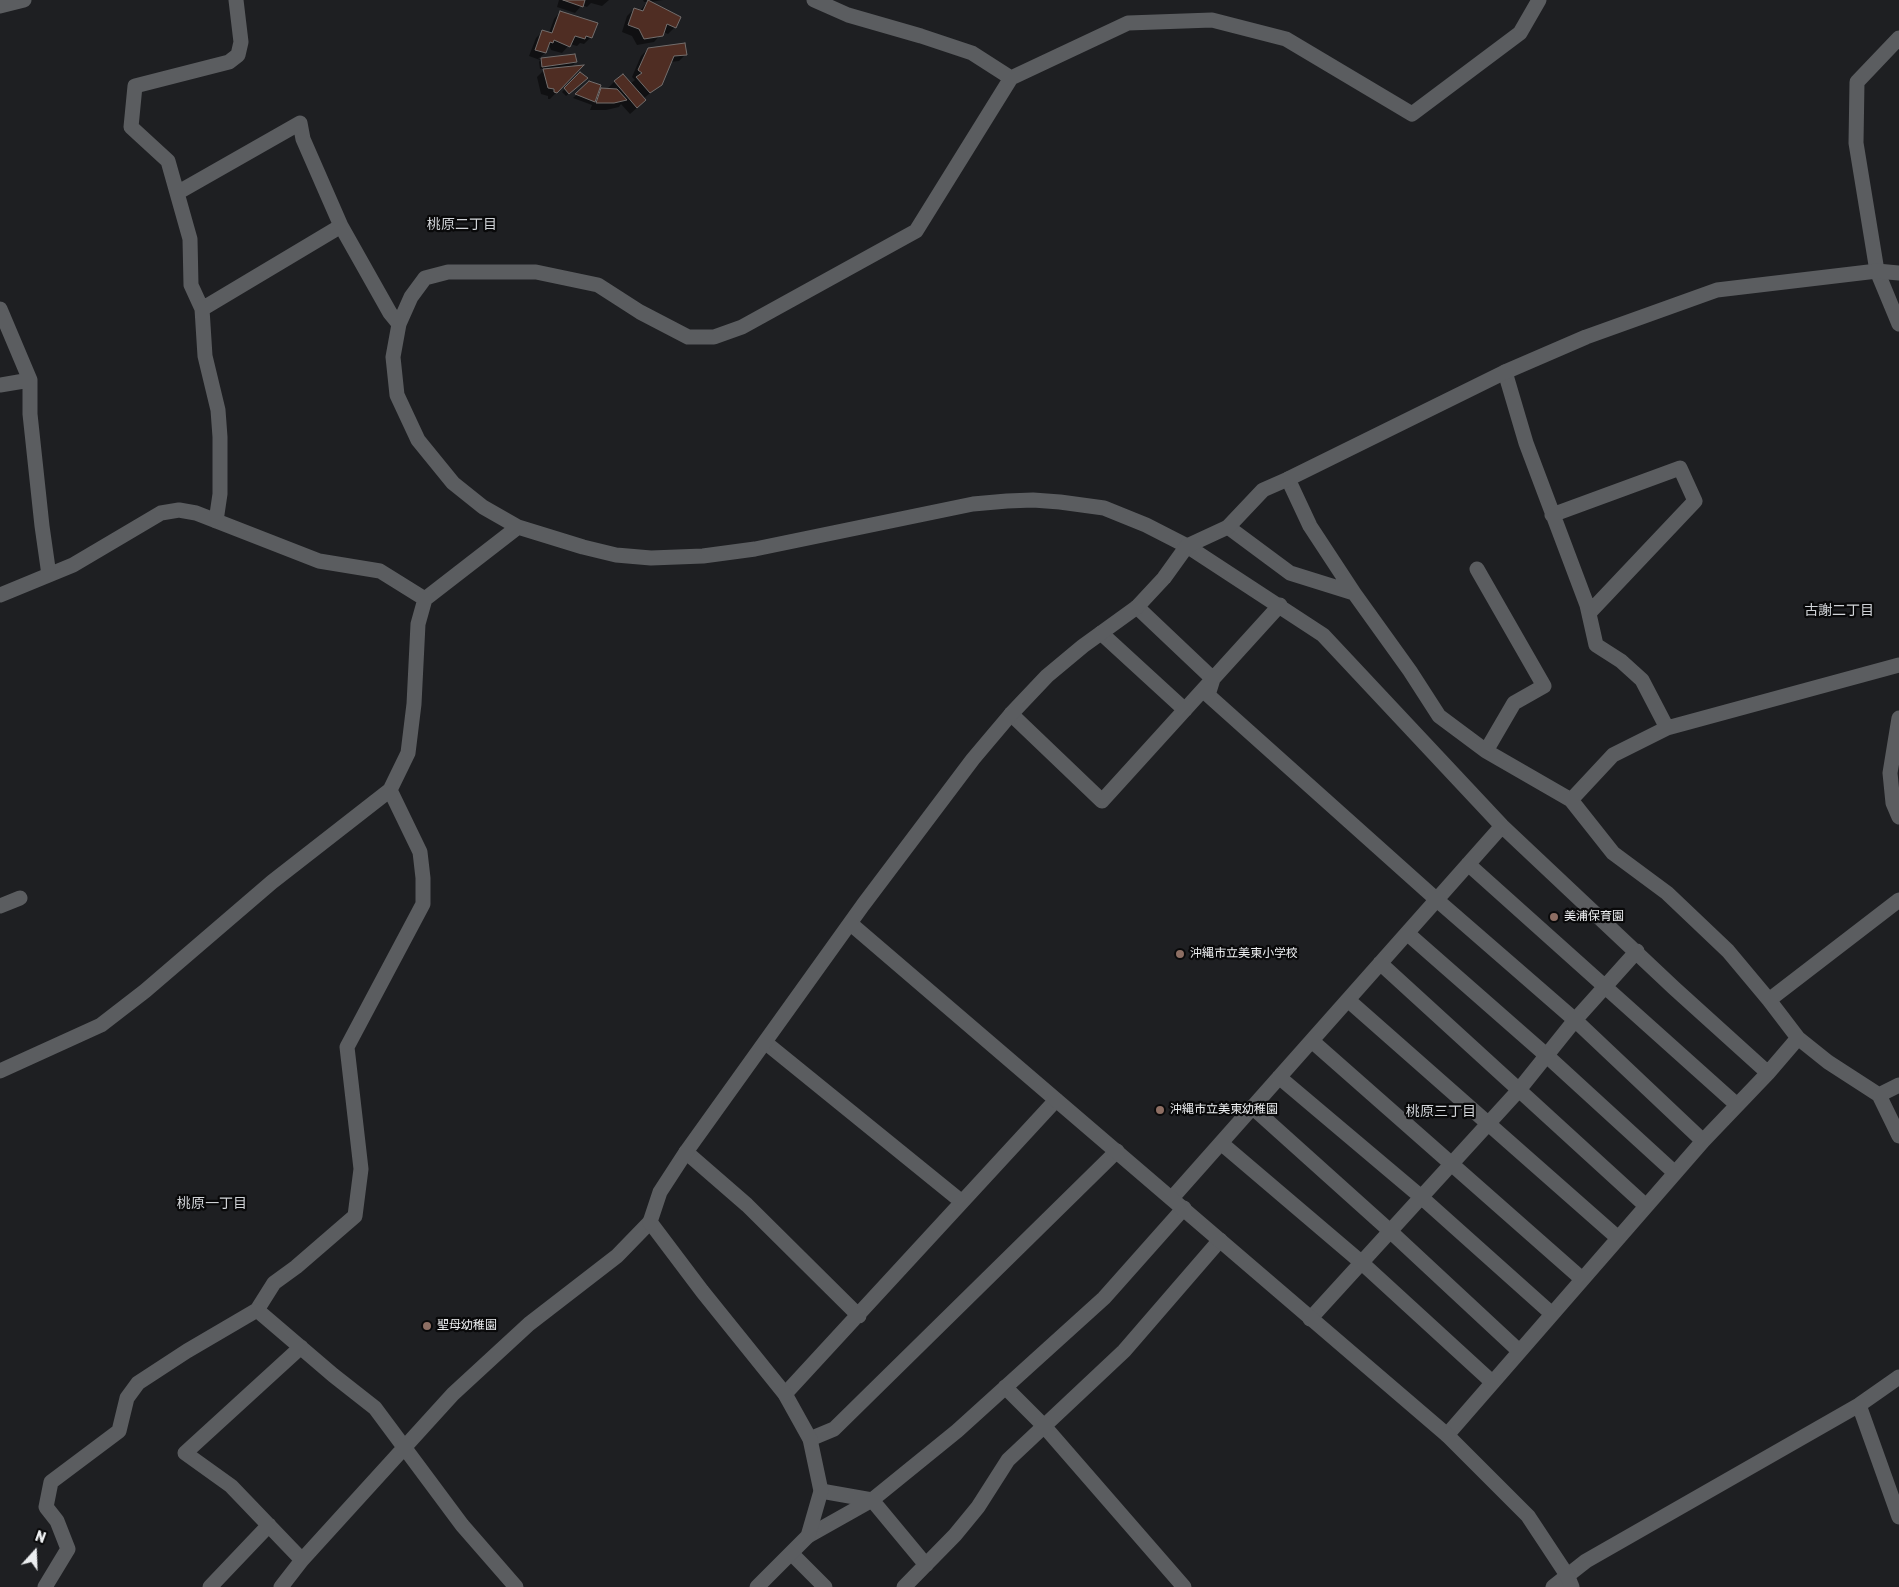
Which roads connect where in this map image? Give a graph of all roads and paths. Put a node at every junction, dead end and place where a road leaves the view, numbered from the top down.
1 (24, 0) edge
2 (236, 0) edge
3 (814, 0) edge
4 (1539, 0) edge
5 (0, 6) edge
6 (1899, 38) edge
7 (1011, 78) junction
8 (177, 193) junction
9 (341, 226) junction
10 (1877, 271) junction
11 (1899, 273) edge
12 (0, 309) edge
13 (202, 309) junction
14 (399, 324) junction
15 (1899, 324) edge
16 (1505, 372) junction
17 (30, 380) junction
18 (0, 385) edge
19 (1288, 480) junction
20 (1552, 515) junction
21 (216, 521) junction
22 (518, 527) junction
23 (1228, 527) junction
24 (1187, 546) junction
25 (1477, 569) dead end
26 (49, 575) junction
27 (1354, 592) junction
28 (0, 595) edge
29 (425, 599) junction
30 (1280, 605) junction
31 (1137, 607) junction
32 (1589, 613) junction
33 (1101, 633) junction
34 (1899, 665) edge
35 (1213, 679) junction
36 (1185, 710) junction
37 (1011, 714) junction
38 (1899, 718) edge
39 (1667, 728) junction
40 (1486, 751) junction
41 (390, 790) junction
42 (1571, 800) junction
43 (1899, 817) edge
44 (1502, 826) junction
45 (1468, 864) junction
46 (20, 898) dead end
47 (1437, 900) junction
48 (1899, 900) edge
49 (0, 906) edge
50 (851, 924) junction
51 (1407, 933) junction
52 (1637, 951) junction
53 (1380, 963) junction
54 (1604, 987) junction
55 (1348, 1000) junction
56 (1769, 1000) junction
57 (1574, 1020) junction
58 (1798, 1038) junction
59 (1312, 1040) junction
60 (766, 1043) junction
61 (1546, 1055) junction
62 (0, 1071) edge
63 (1768, 1073) junction
64 (1279, 1077) junction
65 (1899, 1085) edge
66 (1518, 1091) junction
67 (1879, 1095) junction
68 (1056, 1100) junction
69 (1737, 1105) junction
70 (1252, 1108) junction
71 (1487, 1124) junction
72 (1899, 1136) edge
73 (1703, 1141) junction
74 (1221, 1143) junction
75 (1117, 1151) junction
76 (686, 1152) junction
77 (1452, 1163) junction
78 (1675, 1173) junction
79 (1420, 1196) junction
80 (1172, 1198) junction
81 (962, 1202) junction
82 (1646, 1206) junction
83 (1184, 1208) junction
84 (650, 1222) junction
85 (1390, 1231) junction
86 (1618, 1238) junction
87 (1220, 1240) junction
88 (1362, 1262) junction
89 (1582, 1279) junction
90 (257, 1310) junction
91 (1552, 1314) junction
92 (858, 1316) junction
93 (1310, 1319) junction
94 (302, 1347) junction
95 (1519, 1351) junction
96 (1899, 1377) edge
97 (1492, 1382) junction
98 (1005, 1387) junction
99 (785, 1394) junction
100 (1859, 1406) junction
101 (1044, 1426) junction
102 (1447, 1435) junction
103 (810, 1439) junction
104 (406, 1447) junction
105 (821, 1491) junction
106 (872, 1500) junction
107 (1899, 1517) edge
108 (269, 1525) junction
109 (808, 1536) junction
110 (792, 1554) junction
111 (302, 1560) junction
112 (926, 1564) junction
113 (1570, 1581) edge
114 (45, 1587) edge
115 (210, 1587) edge
116 (281, 1587) edge
117 (516, 1587) edge
118 (757, 1587) edge
119 (825, 1587) edge
120 (904, 1587) edge
121 (1184, 1587) edge
122 (1553, 1587) edge

1 - 5 street
2 - 8 street
3 - 7 street
4 - 7 street
6 - 10 street
7 - 14 street
8 - 9 street
8 - 13 street
9 - 13 street
9 - 14 street
10 - 11 street
10 - 15 street
10 - 16 street
12 - 17 street
13 - 21 street
14 - 22 street
16 - 19 street
16 - 20 street
17 - 18 street
17 - 26 street
19 - 23 street
19 - 27 street
20 - 32 street
20 - 32 street
21 - 26 street
21 - 29 street
22 - 24 street
22 - 29 street
23 - 24 street
23 - 27 street
24 - 30 street
24 - 31 street
25 - 40 street
26 - 28 street
27 - 40 street
29 - 41 street
30 - 35 street
30 - 44 street
31 - 33 street
31 - 35 street
32 - 39 street
33 - 36 street
33 - 37 street
34 - 39 street
35 - 36 street
35 - 47 street
36 - 37 street
37 - 50 street
38 - 43 street
39 - 42 street
40 - 42 street
41 - 62 street
41 - 90 street
42 - 56 street
44 - 45 street
44 - 52 street
45 - 47 street
45 - 54 street
46 - 49 street
47 - 51 street
47 - 57 street
48 - 56 street
50 - 60 street
50 - 68 street
51 - 53 street
51 - 61 street
52 - 54 street
52 - 63 street
53 - 55 street
53 - 66 street
54 - 57 street
54 - 69 street
55 - 59 street
55 - 71 street
56 - 58 street
57 - 61 street
57 - 73 street
58 - 63 street
58 - 67 street
59 - 64 street
59 - 77 street
60 - 76 street
60 - 81 street
61 - 66 street
61 - 78 street
63 - 69 street
64 - 70 street
64 - 79 street
65 - 67 street
66 - 71 street
66 - 82 street
67 - 72 street
68 - 75 street
68 - 81 street
69 - 73 street
70 - 74 street
70 - 85 street
71 - 77 street
71 - 86 street
73 - 78 street
74 - 80 street
74 - 88 street
75 - 80 street
75 - 103 street
76 - 84 street
76 - 92 street
77 - 79 street
77 - 89 street
78 - 82 street
79 - 85 street
79 - 91 street
80 - 83 street
81 - 92 street
82 - 86 street
83 - 87 street
83 - 98 street
84 - 99 street
84 - 104 street
85 - 88 street
85 - 95 street
86 - 89 street
87 - 93 street
87 - 101 street
88 - 93 street
88 - 97 street
89 - 91 street
90 - 94 street
90 - 114 street
91 - 95 street
92 - 99 street
93 - 102 street
94 - 104 street
94 - 108 street
95 - 97 street
96 - 100 street
97 - 102 street
98 - 101 street
98 - 106 street
99 - 103 street
100 - 107 street
100 - 113 street
101 - 112 street
101 - 121 street
102 - 113 street
103 - 105 street
104 - 111 street
104 - 117 street
105 - 106 street
105 - 109 street
106 - 109 street
106 - 112 street
108 - 111 street
108 - 115 street
109 - 110 street
110 - 118 street
110 - 119 street
111 - 116 street
112 - 120 street
113 - 122 street

